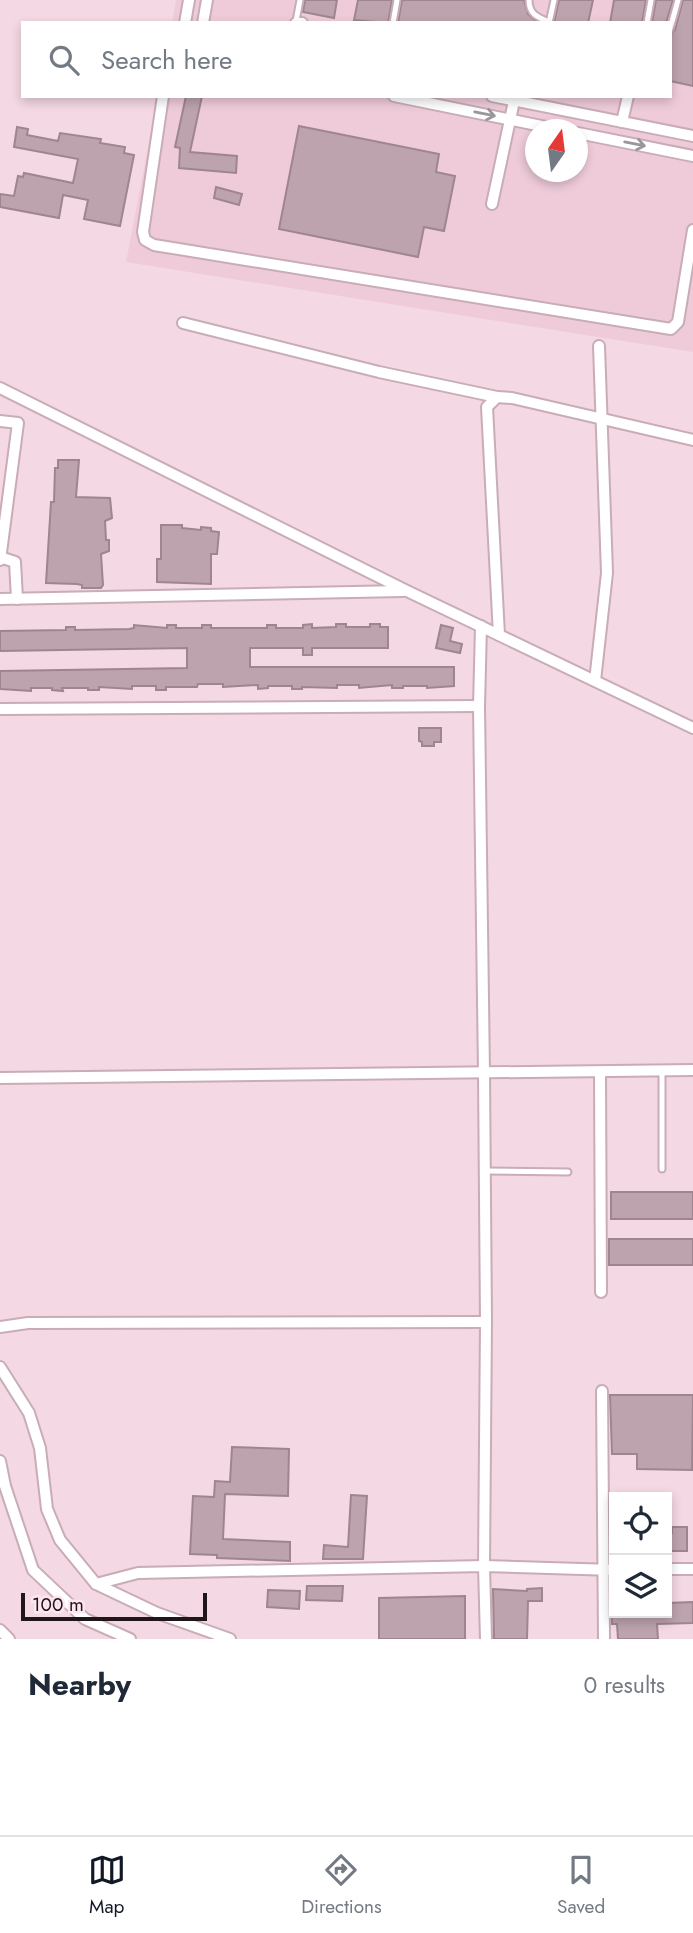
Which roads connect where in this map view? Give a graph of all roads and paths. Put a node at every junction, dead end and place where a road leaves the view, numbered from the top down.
1 (190, 0) edge
2 (207, 0) edge
3 (300, 0) edge
4 (397, 0) edge
5 (529, 0) edge
6 (554, 0) edge
7 (651, 0) edge
8 (678, 0) edge
9 (185, 21) edge
10 (203, 21) edge
11 (298, 21) edge
12 (393, 21) edge
13 (547, 21) edge
14 (549, 21) edge
15 (647, 21) edge
16 (672, 22) edge
17 (163, 98) edge
18 (404, 98) edge
19 (501, 98) edge
20 (628, 98) edge
21 (514, 101) junction
22 (510, 119) junction
23 (525, 122) edge
24 (622, 122) junction
25 (588, 135) edge
26 (693, 136) edge
27 (693, 156) edge
28 (492, 204) dead end
29 (693, 230) edge
30 (183, 323) dead end
31 (599, 346) dead end
32 (0, 388) edge
33 (497, 397) junction
34 (602, 419) junction
35 (0, 421) edge
36 (693, 440) edge
37 (0, 559) edge
38 (407, 591) junction
39 (0, 599) edge
40 (18, 599) junction
41 (481, 626) junction
42 (499, 635) junction
43 (595, 681) junction
44 (479, 706) junction
45 (0, 709) edge
46 (693, 728) edge
47 (693, 1070) edge
48 (662, 1071) junction
49 (484, 1073) junction
50 (600, 1073) junction
51 (0, 1078) edge
52 (662, 1169) dead end
53 (485, 1171) junction
54 (568, 1172) dead end
55 (601, 1292) dead end
56 (486, 1322) junction
57 (0, 1327) edge
58 (0, 1367) edge
59 (602, 1391) dead end
60 (0, 1461) edge
61 (484, 1566) junction
62 (672, 1569) edge
63 (693, 1569) edge
64 (609, 1570) edge
65 (96, 1584) junction
66 (0, 1632) edge
67 (8, 1639) edge
68 (130, 1639) edge
69 (230, 1639) edge
70 (486, 1639) edge
71 (604, 1639) edge

1 - 9 street
2 - 10 street
3 - 11 lane
4 - 12 lane
5 - 13 lane
6 - 14 lane
7 - 15 lane
8 - 16 lane
17 - 29 street
18 -> 22 street
19 - 21 street
20 - 24 street
21 - 22 street
21 - 24 street
22 - 23 street
22 - 28 street
24 - 26 street
25 -> 27 street
30 - 33 street
31 - 34 street
32 - 38 street
33 - 34 street
33 - 42 street
34 - 36 street
34 - 43 street
35 - 37 street
37 - 40 street
38 - 40 street
38 - 41 street
39 - 40 street
41 - 42 street
41 - 44 street
42 - 43 street
43 - 46 street
44 - 45 street
44 - 49 street
47 - 48 street
48 - 50 street
48 - 52 lane
49 - 50 street
49 - 51 street
49 - 53 street
50 - 55 street
53 - 54 lane
53 - 56 street
56 - 57 street
56 - 61 street
58 - 65 street
59 - 64 street
60 - 68 street
61 - 64 street
61 - 65 street
61 - 70 street
62 - 63 street
64 - 71 street
65 - 69 street
66 - 67 street

